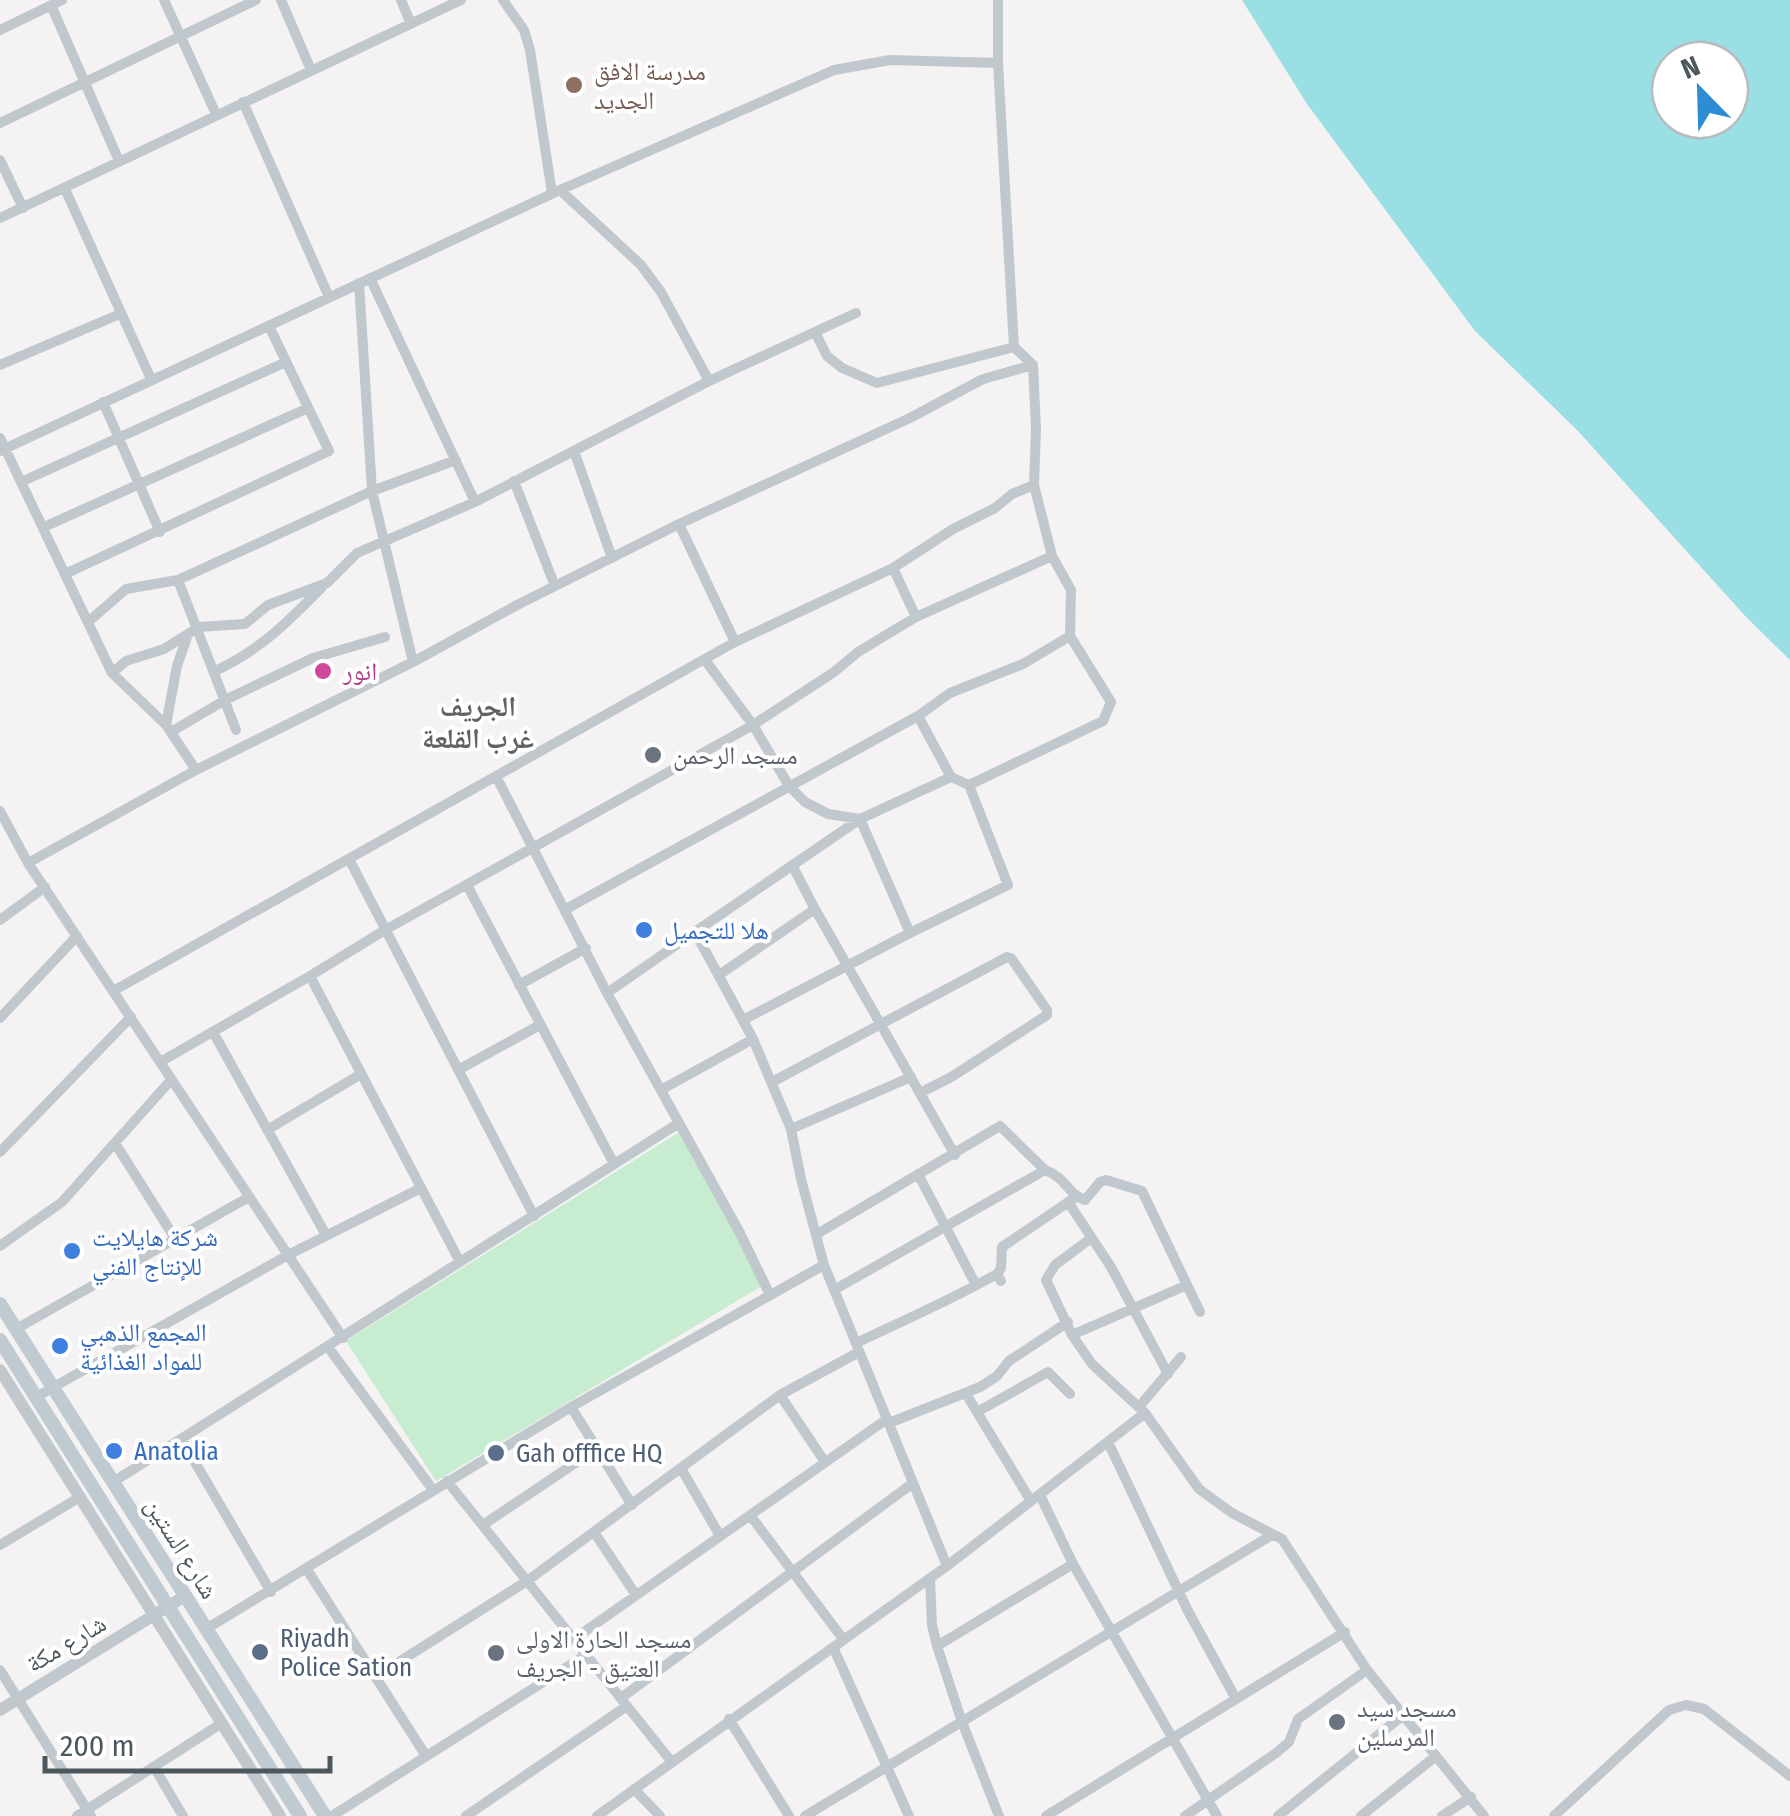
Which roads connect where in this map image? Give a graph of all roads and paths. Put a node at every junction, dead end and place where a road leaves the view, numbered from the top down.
1 (164, 0) edge
2 (256, 0) edge
3 (281, 0) edge
4 (400, 0) edge
5 (461, 0) edge
6 (503, 0) edge
7 (998, 0) edge
8 (56, 3) edge
9 (411, 24) junction
10 (0, 30) edge
11 (181, 36) junction
12 (998, 63) junction
13 (311, 70) junction
14 (84, 82) junction
15 (243, 102) junction
16 (216, 114) junction
17 (0, 123) edge
18 (0, 160) edge
19 (120, 161) junction
20 (65, 189) junction
21 (556, 192) junction
22 (23, 208) junction
23 (0, 218) edge
24 (365, 281) junction
25 (329, 297) junction
26 (856, 313) dead end
27 (120, 314) junction
28 (268, 326) junction
29 (815, 332) junction
30 (1014, 347) junction
31 (286, 362) junction
32 (0, 365) edge
33 (1033, 365) junction
34 (151, 379) junction
35 (709, 380) junction
36 (103, 402) junction
37 (308, 408) junction
38 (118, 438) junction
39 (1, 446) edge
40 (574, 451) junction
41 (456, 460) junction
42 (514, 481) junction
43 (22, 482) junction
44 (136, 484) junction
45 (1034, 484) junction
46 (372, 491) junction
47 (475, 502) junction
48 (679, 524) junction
49 (44, 526) junction
50 (160, 532) junction
51 (384, 539) junction
52 (1052, 556) junction
53 (612, 558) junction
54 (893, 568) junction
55 (65, 574) junction
56 (178, 580) junction
57 (327, 583) junction
58 (554, 586) junction
59 (916, 617) junction
60 (88, 622) junction
61 (199, 627) junction
62 (188, 634) junction
63 (1070, 636) junction
64 (385, 637) dead end
65 (735, 642) junction
66 (705, 660) junction
67 (413, 662) junction
68 (215, 671) junction
69 (112, 673) junction
70 (225, 700) junction
71 (918, 716) junction
72 (753, 725) junction
73 (169, 729) junction
74 (236, 730) dead end
75 (196, 770) junction
76 (950, 777) junction
77 (496, 778) junction
78 (969, 785) junction
79 (788, 786) junction
80 (0, 810) edge
81 (860, 819) junction
82 (534, 849) junction
83 (349, 859) junction
84 (28, 863) junction
85 (792, 865) junction
86 (467, 885) junction
87 (45, 887) junction
88 (566, 909) junction
89 (816, 910) junction
90 (0, 920) edge
91 (385, 930) junction
92 (695, 932) junction
93 (910, 933) junction
94 (77, 936) junction
95 (586, 948) junction
96 (849, 966) junction
97 (719, 975) junction
98 (310, 976) junction
99 (519, 986) junction
100 (115, 990) junction
101 (607, 992) junction
102 (131, 1017) junction
103 (0, 1018) edge
104 (743, 1020) junction
105 (880, 1022) junction
106 (538, 1026) junction
107 (213, 1032) junction
108 (752, 1039) junction
109 (160, 1062) junction
110 (458, 1070) junction
111 (361, 1074) junction
112 (911, 1077) junction
113 (171, 1080) junction
114 (772, 1082) junction
115 (661, 1090) junction
116 (922, 1092) junction
117 (679, 1123) junction
118 (792, 1129) junction
119 (267, 1130) junction
120 (115, 1143) junction
121 (0, 1152) edge
122 (954, 1155) junction
123 (614, 1164) junction
124 (1045, 1170) junction
125 (918, 1174) junction
126 (421, 1188) junction
127 (249, 1197) junction
128 (1072, 1200) junction
129 (534, 1216) junction
130 (946, 1228) junction
131 (817, 1234) junction
132 (326, 1236) junction
133 (1090, 1239) junction
134 (176, 1240) junction
135 (0, 1246) edge
136 (288, 1255) junction
137 (460, 1262) junction
138 (824, 1265) junction
139 (976, 1286) junction
140 (1187, 1286) junction
141 (834, 1290) junction
142 (769, 1293) junction
143 (0, 1304) edge
144 (1131, 1307) junction
145 (1200, 1312) dead end
146 (1068, 1322) junction
147 (16, 1329) junction
148 (1072, 1335) junction
149 (343, 1338) junction
150 (0, 1340) edge
151 (328, 1347) junction
152 (858, 1347) junction
153 (1181, 1357) dead end
154 (36, 1360) junction
155 (0, 1370) edge
156 (19, 1370) junction
157 (1168, 1374) junction
158 (53, 1388) junction
159 (966, 1394) junction
160 (1070, 1394) dead end
161 (780, 1395) junction
162 (36, 1397) junction
163 (571, 1408) junction
164 (1142, 1410) junction
165 (977, 1412) junction
166 (888, 1421) junction
167 (182, 1440) junction
168 (1108, 1442) junction
169 (596, 1449) junction
170 (826, 1462) junction
171 (682, 1470) junction
172 (447, 1480) junction
173 (113, 1482) junction
174 (913, 1483) junction
175 (432, 1490) junction
176 (80, 1497) junction
177 (1036, 1498) junction
178 (632, 1504) junction
179 (750, 1515) junction
180 (483, 1525) junction
181 (0, 1529) edge
182 (594, 1532) junction
183 (720, 1536) junction
184 (1272, 1536) junction
185 (4, 1542) edge
186 (1073, 1564) junction
187 (948, 1566) junction
188 (306, 1568) junction
189 (793, 1572) junction
190 (930, 1578) junction
191 (527, 1581) junction
192 (1180, 1590) junction
193 (271, 1592) junction
194 (185, 1596) junction
195 (636, 1596) junction
196 (168, 1607) junction
197 (154, 1616) junction
198 (206, 1629) junction
199 (1113, 1631) junction
200 (1345, 1632) junction
201 (574, 1639) junction
202 (843, 1639) junction
203 (937, 1646) junction
204 (833, 1647) junction
205 (586, 1655) junction
206 (0, 1670) edge
207 (1367, 1670) junction
208 (374, 1678) junction
209 (18, 1698) junction
210 (1236, 1699) junction
211 (624, 1702) junction
212 (0, 1710) edge
213 (1402, 1716) junction
214 (730, 1719) junction
215 (962, 1722) junction
216 (222, 1723) junction
217 (1172, 1739) junction
218 (426, 1756) junction
219 (1436, 1756) junction
220 (671, 1760) junction
221 (154, 1767) junction
222 (887, 1767) junction
223 (1790, 1776) edge
224 (634, 1788) junction
225 (1472, 1797) junction
226 (1208, 1800) junction
227 (481, 1812) edge
228 (85, 1814) edge
229 (183, 1816) edge
230 (280, 1816) edge
231 (300, 1816) edge
232 (329, 1816) edge
233 (466, 1816) edge
234 (597, 1816) edge
235 (660, 1816) edge
236 (789, 1816) edge
237 (805, 1816) edge
238 (909, 1816) edge
239 (999, 1816) edge
240 (1046, 1816) edge
241 (1185, 1816) edge
242 (1217, 1816) edge
243 (1278, 1816) edge
244 (1361, 1816) edge
245 (1442, 1816) edge
246 (1484, 1816) edge
247 (1554, 1816) edge

1 - 11 street
2 - 11 street
3 - 13 street
4 - 9 street
5 - 9 street
6 - 21 street
7 - 12 street
8 - 10 street
8 - 14 street
9 - 13 street
11 - 14 street
11 - 16 street
12 - 21 street
12 - 30 street
13 - 15 street
14 - 17 street
14 - 19 street
15 - 16 street
15 - 25 street
16 - 19 street
18 - 22 street
19 - 20 street
20 - 22 street
20 - 27 street
21 - 24 street
21 - 35 street
22 - 23 street
24 - 25 street
24 - 41 street
24 - 46 street
25 - 28 street
26 - 29 street
27 - 32 street
27 - 34 street
28 - 31 street
28 - 34 street
29 - 30 street
29 - 35 street
30 - 33 street
31 - 37 street
31 - 38 street
33 - 45 street
33 - 48 street
34 - 36 street
35 - 40 street
36 - 38 street
36 - 39 street
37 - 44 street
37 - 50 street
38 - 43 street
38 - 44 street
39 - 43 street
40 - 42 street
40 - 53 street
41 - 46 street
41 - 47 street
42 - 47 street
42 - 58 street
43 - 49 street
44 - 49 street
44 - 50 street
45 - 52 street
45 - 54 street
46 - 51 street
46 - 56 street
47 - 51 street
48 - 53 street
48 - 65 street
49 - 55 street
50 - 55 street
51 - 57 street
51 - 67 street
52 - 59 street
52 - 63 street
53 - 58 street
54 - 59 street
54 - 65 street
55 - 60 street
56 - 60 street
56 - 61 street
57 - 61 street
57 - 68 street
58 - 67 street
59 - 72 street
60 - 69 street
61 - 62 street
61 - 68 street
62 - 69 street
62 - 73 street
63 - 71 street
63 - 78 street
64 - 70 street
65 - 66 street
66 - 72 street
66 - 77 street
67 - 75 street
68 - 70 street
69 - 73 street
70 - 73 street
70 - 74 street
71 - 76 street
71 - 79 street
72 - 79 street
72 - 82 street
73 - 75 street
75 - 84 street
76 - 78 street
76 - 81 street
77 - 82 street
77 - 83 street
78 - 93 street
79 - 81 street
79 - 88 street
80 - 84 street
81 - 85 street
81 - 93 street
82 - 86 street
82 - 88 street
83 - 91 street
83 - 100 street
84 - 87 street
85 - 89 street
85 - 92 street
86 - 91 street
86 - 99 street
87 - 90 street
87 - 94 street
88 - 95 street
89 - 96 street
89 - 97 street
91 - 98 street
91 - 110 street
92 - 97 street
92 - 101 street
93 - 96 street
94 - 100 street
94 - 103 street
95 - 99 street
95 - 101 street
96 - 104 street
96 - 105 street
97 - 104 street
98 - 107 street
98 - 111 street
99 - 106 street
100 - 102 street
101 - 115 street
102 - 109 street
102 - 121 street
104 - 108 street
105 - 112 street
105 - 114 street
105 - 116 street
106 - 110 street
106 - 123 street
107 - 109 street
107 - 119 street
108 - 114 street
108 - 115 street
109 - 113 street
110 - 129 street
111 - 119 street
111 - 126 street
112 - 116 street
112 - 118 street
113 - 120 street
113 - 127 street
114 - 118 street
115 - 117 street
116 - 122 street
117 - 123 street
117 - 142 street
118 - 131 street
119 - 132 street
120 - 134 street
120 - 135 street
122 - 124 street
122 - 125 street
123 - 129 street
124 - 128 street
124 - 130 street
125 - 130 street
125 - 131 street
126 - 132 street
126 - 137 street
127 - 134 street
127 - 136 street
128 - 133 street
128 - 139 street
128 - 140 street
129 - 137 street
130 - 139 street
130 - 141 street
131 - 138 street
132 - 136 street
133 - 144 street
133 - 146 street
134 - 147 street
136 - 149 street
136 - 158 street
137 - 149 street
138 - 141 street
138 - 142 street
139 - 152 street
140 - 144 street
140 - 145 street
141 - 152 street
142 - 163 street
143 - 147 main road, شارع الستين
144 - 148 street
144 - 157 street
146 - 148 street
146 - 159 street
147 - 154 main road, شارع الستين
148 - 164 street
149 - 151 street
150 - 156 main road, شارع الستين
151 - 167 street
151 - 175 street
152 - 161 street
152 - 166 street
153 - 157 street
154 - 156 main road
154 - 158 main road, شارع الستين
155 - 176 street
156 - 162 main road, شارع الستين
157 - 164 street
158 - 162 street
158 - 173 main road, شارع الستين
159 - 165 street
159 - 166 street
160 - 165 street
161 - 170 street
161 - 171 street
162 - 196 main road, شارع الستين
163 - 169 street
163 - 172 street
164 - 168 street
164 - 184 street
165 - 177 street
166 - 170 street
166 - 174 street
167 - 173 street
167 - 193 street
168 - 177 street
168 - 192 street
169 - 178 street
169 - 180 street
170 - 179 street
171 - 178 street
171 - 183 street
172 - 175 street
172 - 180 street
173 - 194 main road, شارع الستين
174 - 187 street
174 - 189 street
175 - 188 street
176 - 185 street
176 - 197 street
177 - 186 street
177 - 187 street
178 - 182 street
179 - 183 street
179 - 189 street
180 - 191 street
181 - 185 street
182 - 191 street
182 - 195 street
183 - 195 street
184 - 192 street
184 - 200 street
186 - 199 street
186 - 203 street
187 - 190 street
188 - 193 street
188 - 208 street
189 - 202 street
189 - 211 street
190 - 202 street
190 - 203 street
191 - 201 street
191 - 208 street
192 - 199 street
192 - 210 street
193 - 198 street
194 - 196 street, شارع مكة
194 - 198 main road, شارع الستين
195 - 201 street
196 - 197 street, شارع مكة
196 - 231 main road, شارع الستين
197 - 209 street, شارع مكة
197 - 216 street
198 - 232 main road, شارع الستين
199 - 215 street
199 - 217 street
200 - 207 street
200 - 210 street
201 - 205 street
202 - 204 street
203 - 215 street
204 - 214 street
204 - 222 street
205 - 211 street
205 - 218 street
206 - 209 street
207 - 213 street
207 - 226 street
208 - 218 street
209 - 212 street, شارع مكة
209 - 228 street
210 - 217 street
211 - 220 street
211 - 227 street
213 - 219 street
213 - 243 street
214 - 220 street
214 - 236 street
215 - 222 street
215 - 239 street
216 - 221 street
216 - 230 street
217 - 226 street
217 - 240 street
218 - 232 street
219 - 225 street
219 - 244 street
220 - 224 street
221 - 228 street
221 - 229 street
222 - 237 street
222 - 238 street
223 - 247 street
224 - 234 street
224 - 235 street
225 - 245 street
225 - 246 street
226 - 241 street
226 - 242 street
227 - 233 street

